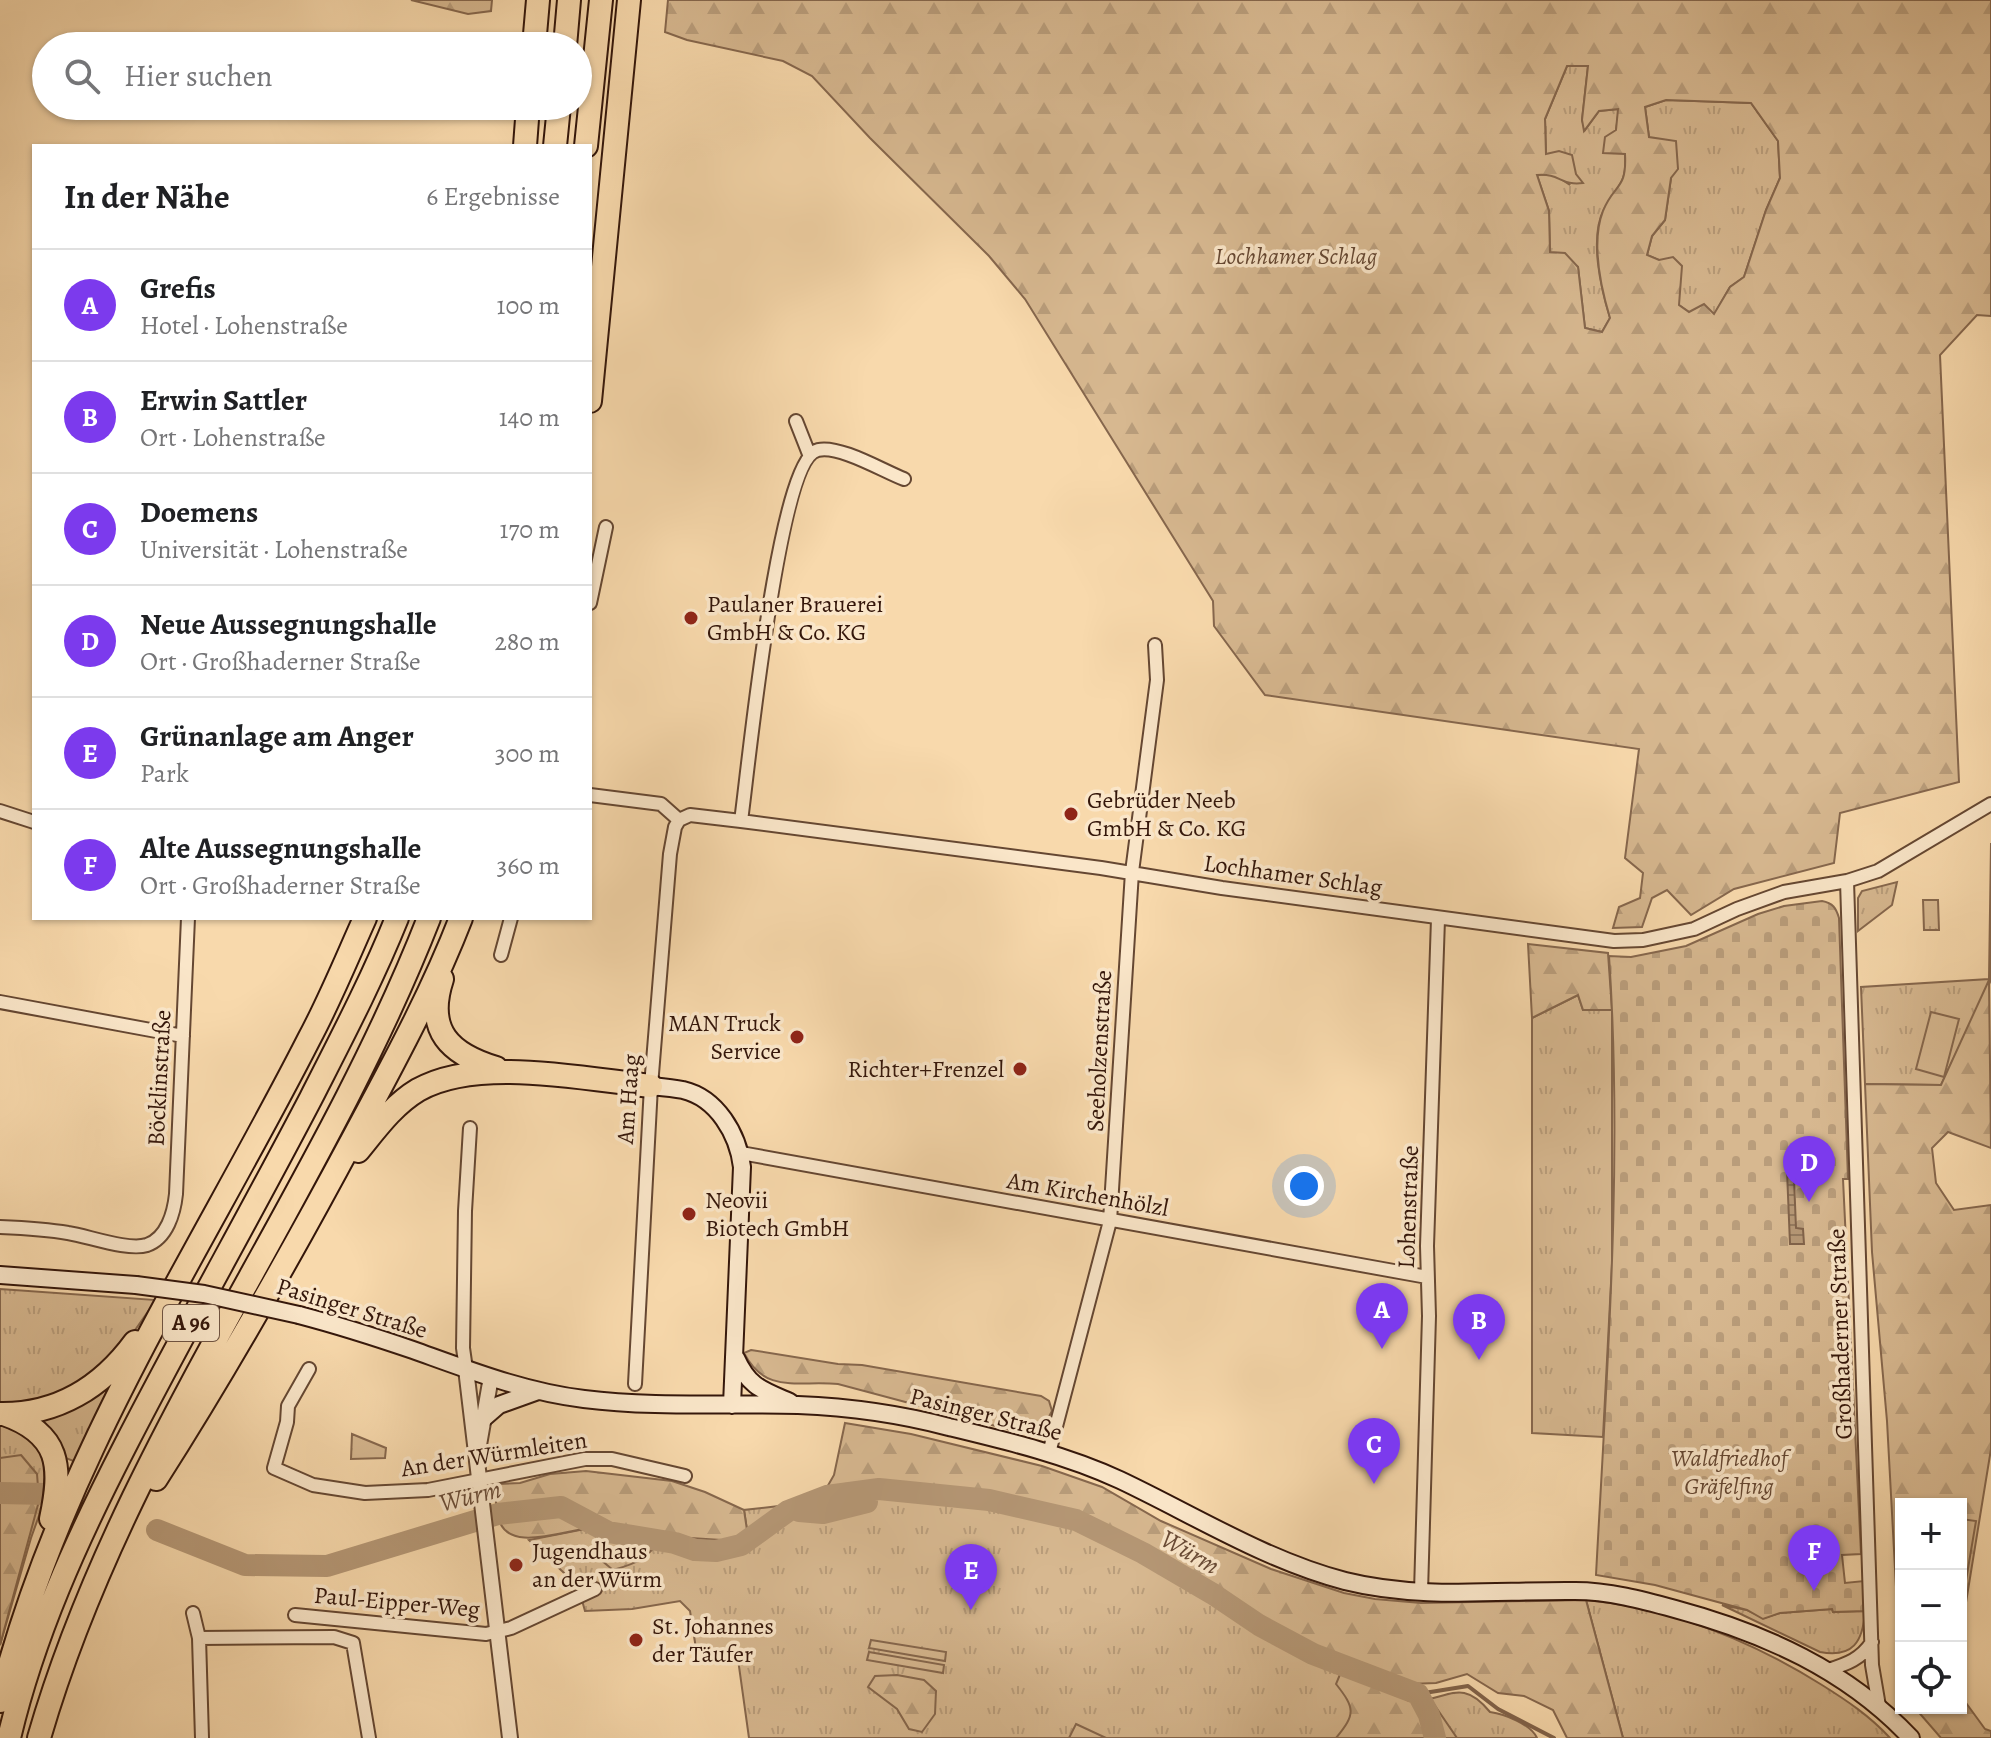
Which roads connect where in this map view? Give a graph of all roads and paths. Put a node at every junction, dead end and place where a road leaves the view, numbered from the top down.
1 (538, 2) edge
2 (569, 4) edge
3 (600, 5) edge
4 (628, 7) edge
5 (535, 32) edge
6 (566, 32) edge
7 (592, 84) edge
8 (527, 120) edge
9 (557, 120) edge
10 (588, 120) edge
11 (525, 144) edge
12 (555, 144) edge
13 (586, 144) edge
14 (592, 382) edge
15 (796, 421) dead end
16 (809, 454) junction
17 (904, 479) dead end
18 (606, 527) dead end
19 (592, 594) edge
20 (1155, 645) dead end
21 (592, 795) edge
22 (1991, 804) edge
23 (0, 811) edge
24 (679, 820) junction
25 (32, 821) edge
26 (741, 821) junction
27 (1132, 872) junction
28 (1847, 881) junction
29 (1438, 919) junction
30 (188, 920) edge
31 (364, 920) edge
32 (396, 920) edge
33 (428, 920) edge
34 (510, 920) edge
35 (458, 925) edge
36 (501, 955) dead end
37 (0, 1002) edge
38 (183, 1036) junction
39 (513, 1072) junction
40 (651, 1086) junction
41 (470, 1128) dead end
42 (741, 1153) junction
43 (327, 1188) junction
44 (1110, 1221) junction
45 (0, 1227) edge
46 (0, 1275) edge
47 (1427, 1277) junction
48 (168, 1300) junction
49 (735, 1355) junction
50 (309, 1369) dead end
51 (466, 1369) junction
52 (491, 1377) junction
53 (635, 1384) dead end
54 (539, 1390) junction
55 (732, 1405) junction
56 (799, 1405) junction
57 (2, 1414) edge
58 (484, 1418) junction
59 (1049, 1453) junction
60 (477, 1457) junction
61 (685, 1476) dead end
62 (479, 1478) junction
63 (102, 1564) junction
64 (595, 1589) dead end
65 (35, 1591) junction
66 (1421, 1592) junction
67 (193, 1613) dead end
68 (295, 1615) dead end
69 (496, 1632) junction
70 (199, 1638) junction
71 (1872, 1642) junction
72 (1828, 1670) junction
73 (0, 1701) edge
74 (1879, 1706) junction
75 (9, 1738) edge
76 (39, 1738) edge
77 (202, 1738) edge
78 (369, 1738) edge
79 (510, 1738) edge
80 (1911, 1738) edge

1 - 5 highway
2 - 6 highway
3 - 7 highway
4 - 14 highway
8 - 11 highway
9 - 12 highway
10 - 13 highway
15 - 16 street
16 - 17 street
16 - 26 street
18 - 19 street
20 - 27 street, Seeholzenstraße
21 - 24 street
22 - 28 street, Lochhamer Schlag
23 - 25 street
24 - 26 street, Lochhamer Schlag
24 - 40 street, Am Haag
26 - 27 street, Lochhamer Schlag
27 - 29 street, Lochhamer Schlag
27 - 44 street, Seeholzenstraße
28 - 29 street, Lochhamer Schlag
28 - 71 street, Großhaderner Straße
29 - 47 street, Lohenstraße
30 - 38 street, Böcklinstraße
31 - 48 highway
32 - 75 highway, A 96
33 - 63 highway, A 96
34 - 36 street
35 - 39 highway
35 - 43 highway
37 - 38 street
38 - 45 street, Böcklinstraße
39 - 40 highway
39 - 43 highway
40 - 42 main road
40 - 53 street, Am Haag
41 - 51 street
42 - 44 street, Am Kirchenhölzl
42 - 49 main road
43 - 63 highway
44 - 47 street, Am Kirchenhölzl
44 - 59 street, Seeholzenstraße
46 - 51 main road, Pasinger Straße, bridge
47 - 66 street, Lohenstraße
48 - 57 highway
48 - 65 highway
49 - 55 main road
49 - 56 main road
50 - 62 street, An der Würmleiten
51 - 52 main road, Pasinger Straße
51 - 60 street
52 - 54 main road, Pasinger Straße
52 - 58 street
54 - 55 main road, Pasinger Straße
54 - 58 main road
55 - 56 main road, Pasinger Straße
56 - 59 main road, Pasinger Straße
57 - 65 highway
58 - 60 street
59 - 66 main road, Pasinger Straße
60 - 62 street
61 - 62 street, An der Würmleiten
62 - 69 street
63 - 76 highway, A 96
64 - 69 street
65 - 73 highway
66 - 72 main road, Pasinger Straße
67 - 70 street
68 - 69 street, Paul-Eipper-Weg
69 - 79 street
70 - 77 street
70 - 78 street, Paul-Eipper-Weg
71 - 72 street
71 - 74 street, Großhaderner Straße
72 - 74 main road, Pasinger Straße
74 - 80 main road, Pasinger Straße

